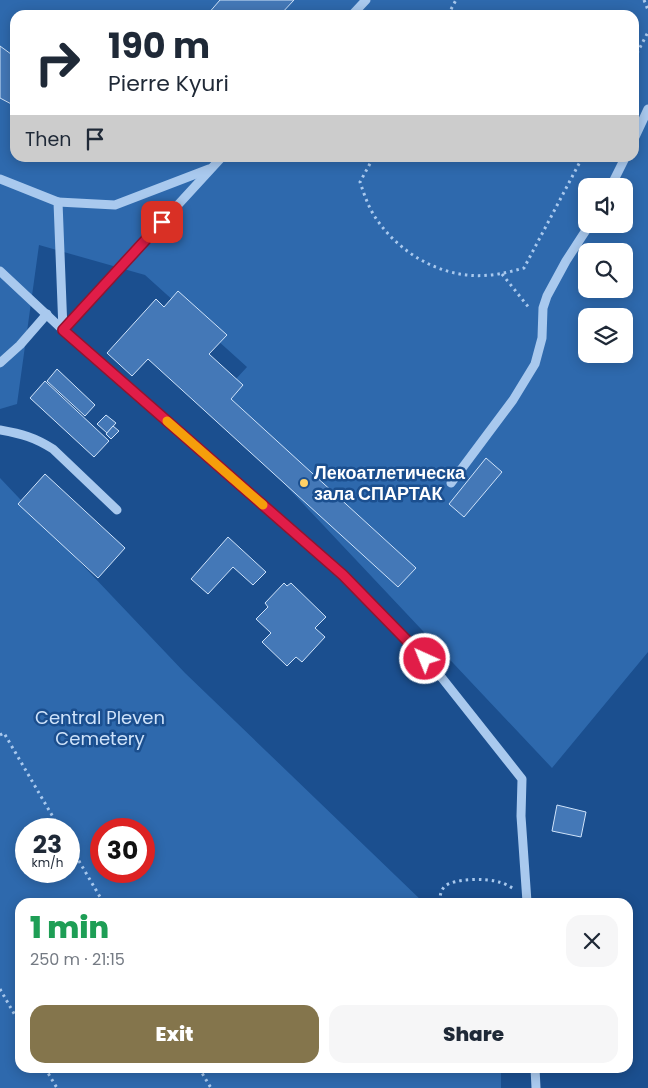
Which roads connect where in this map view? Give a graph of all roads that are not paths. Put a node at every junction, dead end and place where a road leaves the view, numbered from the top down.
1 (366, 0) edge
2 (357, 10) edge
3 (648, 109) edge
4 (639, 128) edge
5 (217, 162) edge
6 (623, 162) edge
7 (212, 168) junction
8 (615, 178) edge
9 (0, 179) edge
10 (58, 202) junction
11 (584, 233) edge
12 (0, 271) edge
13 (47, 314) junction
14 (63, 330) junction
15 (0, 363) edge
16 (0, 430) edge
17 (451, 482) dead end
18 (117, 510) dead end
19 (526, 898) edge
20 (535, 1073) edge
21 (536, 1088) edge

1 - 2 street
3 - 4 street
5 - 7 street
6 - 8 street
7 - 10 street
7 - 14 street
9 - 10 street
10 - 14 street
11 - 17 street
12 - 13 street
13 - 14 street
13 - 15 street
14 - 19 street
16 - 18 street
20 - 21 street

